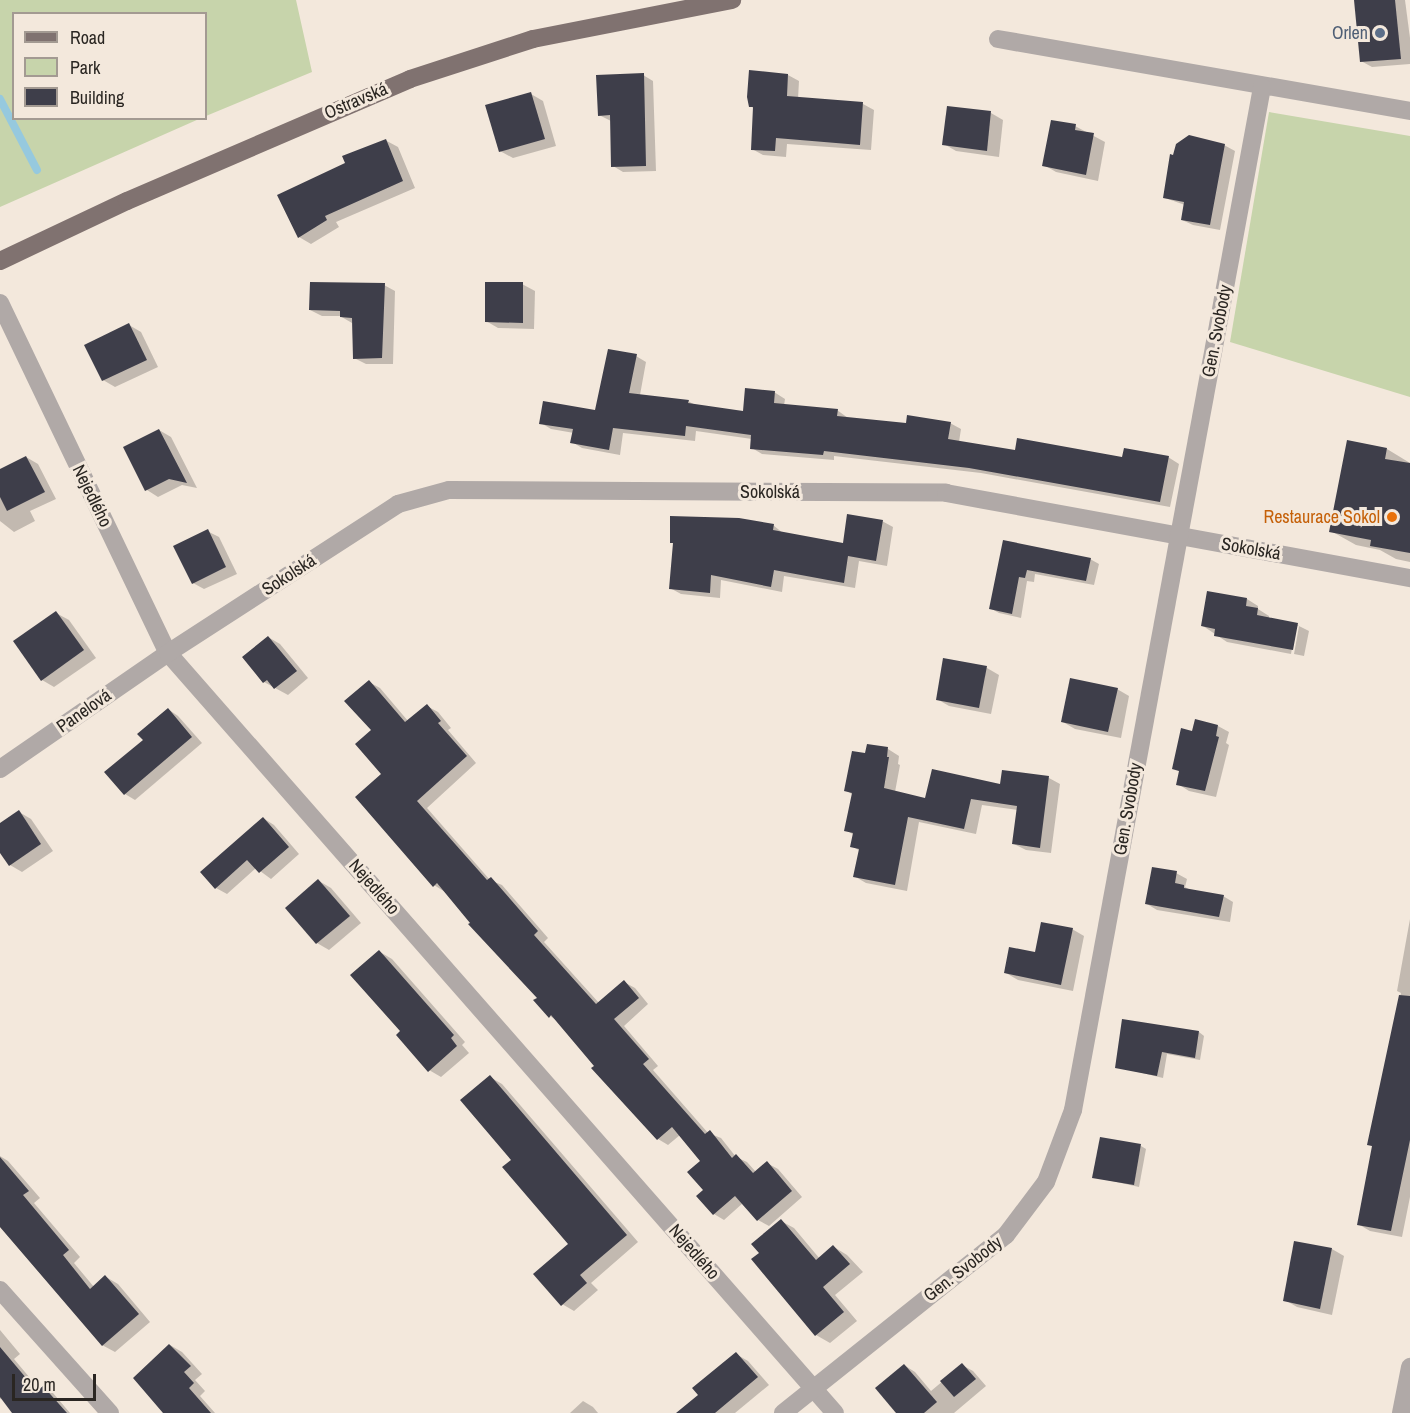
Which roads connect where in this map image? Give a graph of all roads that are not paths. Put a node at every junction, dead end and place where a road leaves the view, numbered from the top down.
1 (732, 0) edge
2 (998, 39) dead end
3 (1262, 87) junction
4 (1410, 111) edge
5 (0, 261) edge
6 (0, 303) edge
7 (1179, 536) junction
8 (1410, 578) edge
9 (168, 653) junction
10 (0, 769) edge
11 (0, 1290) edge
12 (1410, 1367) edge
13 (813, 1387) junction
14 (110, 1413) edge
15 (783, 1413) edge
16 (835, 1413) edge
17 (1401, 1413) edge

1 - 5 main road, Ostravská
2 - 3 street
3 - 4 street
3 - 7 street, Gen. Svobody
6 - 9 street, Nejedlého
7 - 8 street, Sokolská
7 - 9 street, Sokolská
7 - 13 street, Gen. Svobody
9 - 10 street, Panelová
9 - 13 street, Nejedlého
11 - 14 street
12 - 17 street
13 - 15 street, Gen. Svobody
13 - 16 street, Nejedlého

